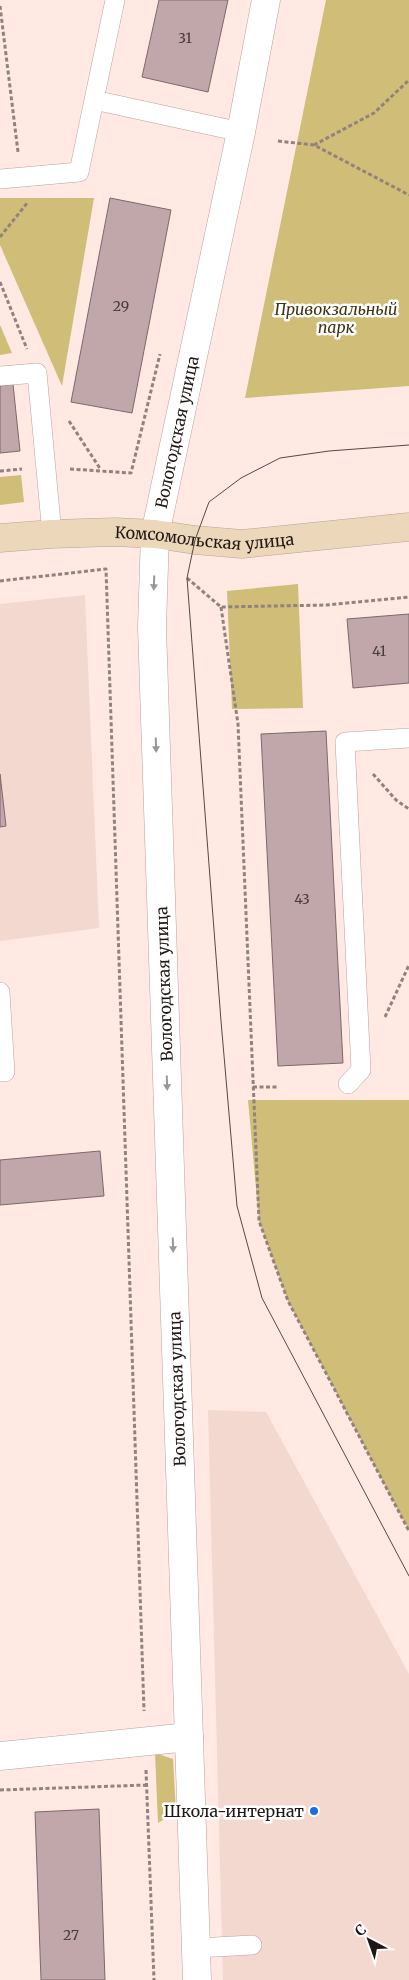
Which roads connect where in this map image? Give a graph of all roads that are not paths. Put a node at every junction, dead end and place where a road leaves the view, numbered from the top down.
1 (115, 0) edge
2 (266, 0) edge
3 (94, 100) junction
4 (241, 132) junction
5 (0, 180) edge
6 (0, 376) edge
7 (409, 527) edge
8 (52, 534) junction
9 (155, 534) junction
10 (0, 538) edge
11 (409, 738) edge
12 (0, 992) edge
13 (0, 1072) edge
14 (348, 1084) dead end
15 (189, 1737) junction
16 (0, 1756) edge
17 (252, 1945) dead end
18 (196, 1948) junction
19 (197, 1980) edge

1 - 3 lane
2 - 4 street, Вологодская улица
3 - 4 lane
3 - 5 lane
4 - 9 street, Вологодская улица
6 - 8 lane
7 - 9 street, Комсомольская улица
8 - 9 street, Комсомольская улица
8 - 10 street, Комсомольская улица
9 -> 15 street, Вологодская улица
11 - 14 lane
12 - 13 lane
15 - 16 street
15 - 18 street, Вологодская улица
17 - 18 lane
18 - 19 street, Вологодская улица

